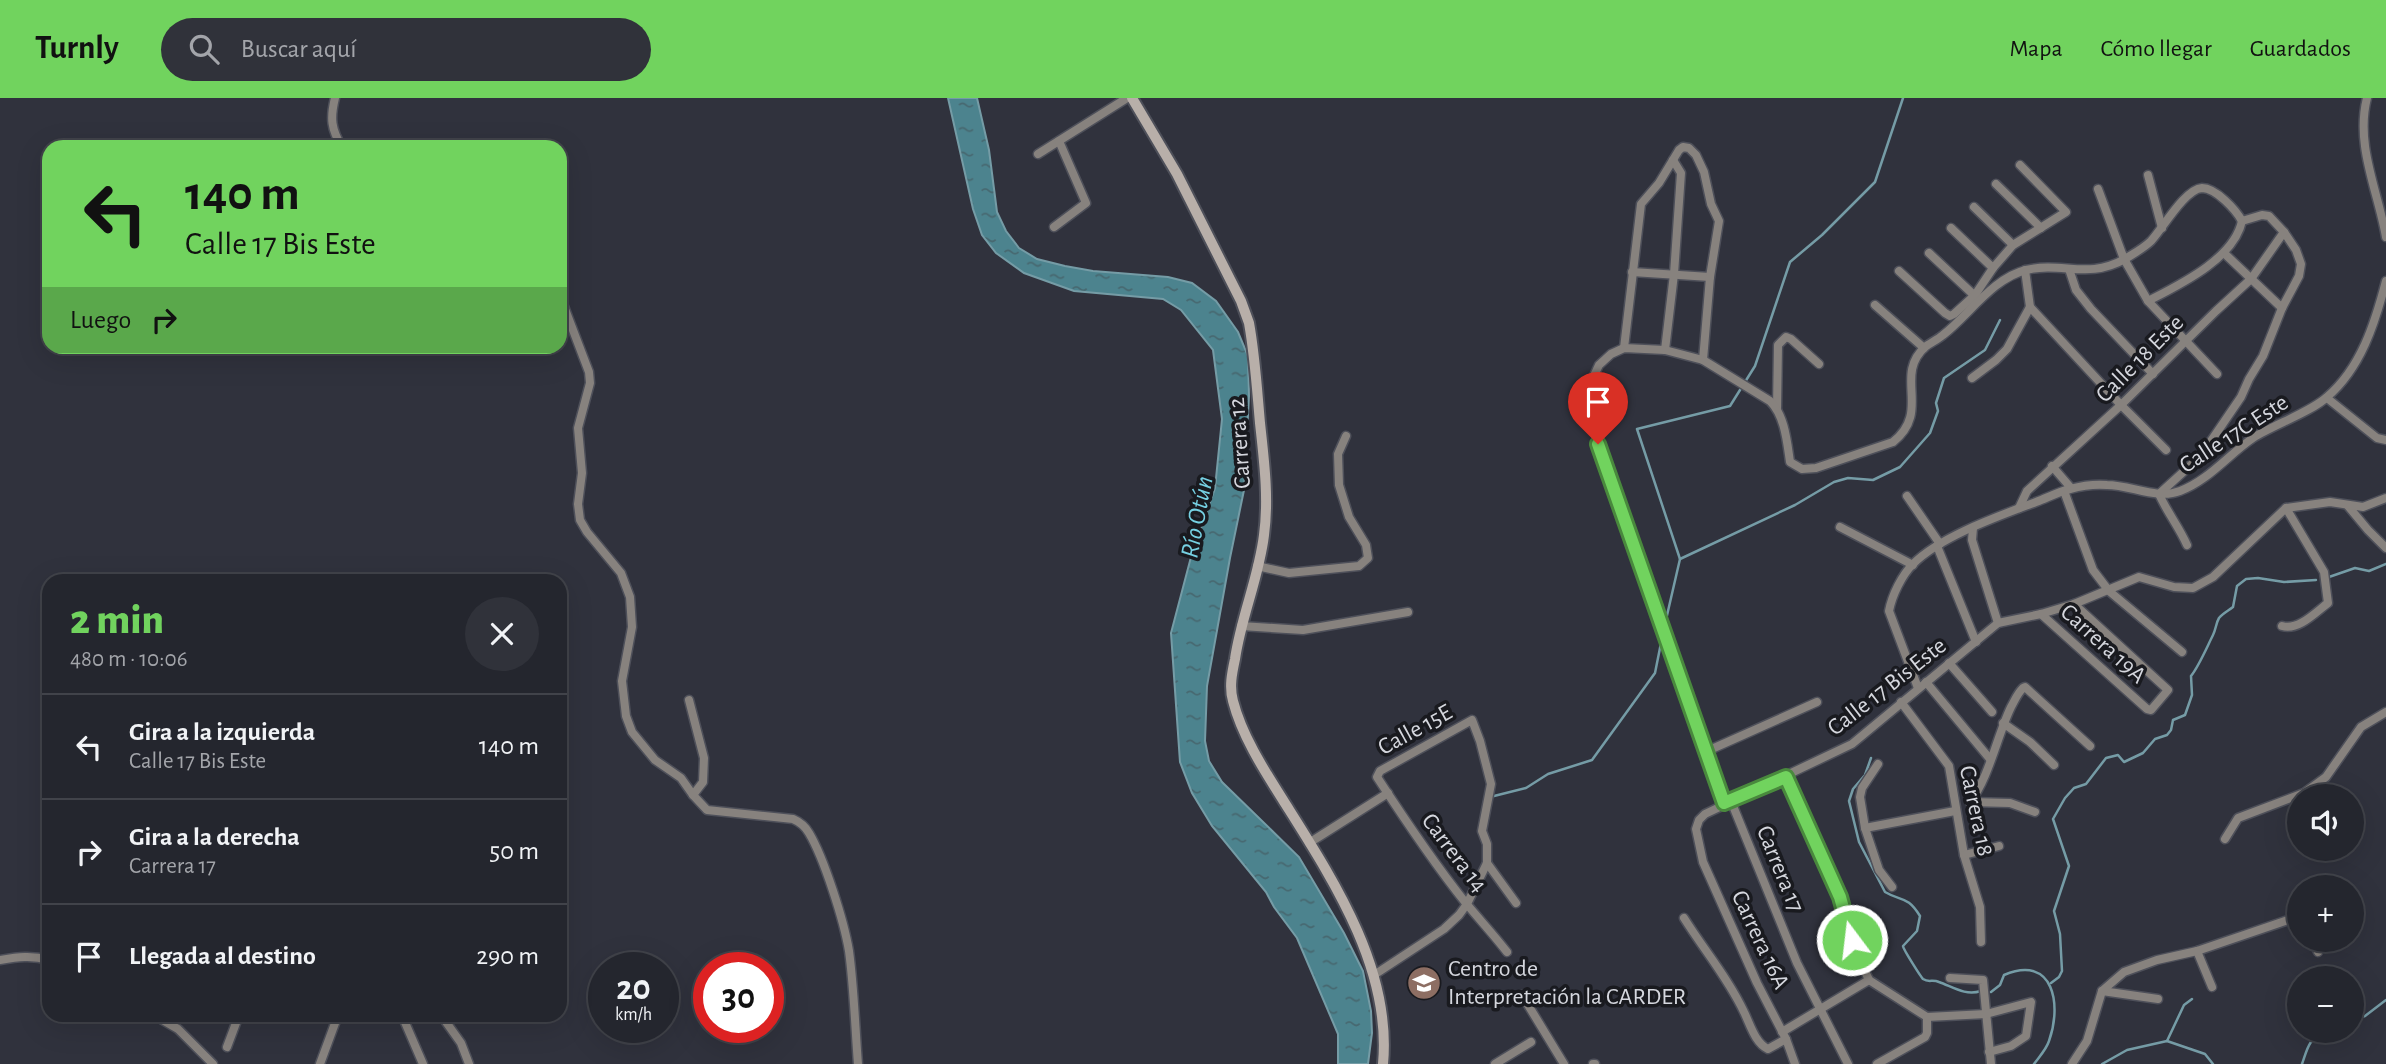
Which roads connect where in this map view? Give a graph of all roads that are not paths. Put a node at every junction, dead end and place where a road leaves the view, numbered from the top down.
1 (335, 98) edge
2 (1129, 98) edge
3 (2367, 98) edge
4 (337, 140) edge
5 (1059, 141) junction
6 (1038, 154) dead end
7 (1672, 160) junction
8 (2020, 165) dead end
9 (2148, 175) dead end
10 (1996, 184) dead end
11 (2098, 189) dead end
12 (1975, 206) dead end
13 (2242, 221) junction
14 (1054, 227) dead end
15 (1951, 228) dead end
16 (2041, 228) junction
17 (2162, 228) junction
18 (2284, 232) junction
19 (2386, 237) edge
20 (2013, 245) junction
21 (1929, 253) dead end
22 (2224, 253) junction
23 (2124, 259) junction
24 (1993, 268) junction
25 (2069, 269) junction
26 (2025, 270) junction
27 (1899, 271) dead end
28 (1632, 272) junction
29 (1674, 274) junction
30 (1710, 277) junction
31 (2251, 279) junction
32 (2386, 281) edge
33 (1978, 298) junction
34 (2148, 302) junction
35 (1875, 305) dead end
36 (2030, 307) junction
37 (2282, 308) junction
38 (567, 314) edge
39 (2187, 341) junction
40 (1624, 348) junction
41 (1924, 348) junction
42 (1665, 350) junction
43 (1703, 360) junction
44 (1819, 364) dead end
45 (2153, 374) junction
46 (2217, 374) dead end
47 (1972, 378) dead end
48 (2327, 398) junction
49 (2121, 405) junction
50 (1777, 408) junction
51 (1346, 436) dead end
52 (2386, 440) edge
53 (2166, 450) dead end
54 (2052, 466) junction
55 (2067, 490) junction
56 (2159, 494) junction
57 (1907, 496) dead end
58 (2386, 498) edge
59 (2348, 506) junction
60 (2019, 508) junction
61 (2286, 508) junction
62 (1840, 527) dead end
63 (1973, 528) junction
64 (1939, 545) junction
65 (2187, 545) dead end
66 (2386, 548) edge
67 (1913, 565) junction
68 (1257, 566) junction
69 (2109, 591) junction
70 (2074, 604) junction
71 (1408, 612) dead end
72 (2042, 614) junction
73 (1998, 623) junction
74 (1241, 626) junction
75 (2282, 626) dead end
76 (1976, 642) junction
77 (2182, 652) dead end
78 (1949, 663) junction
79 (1926, 682) junction
80 (1918, 688) junction
81 (689, 700) dead end
82 (1817, 702) dead end
83 (1901, 702) junction
84 (1992, 712) dead end
85 (2386, 712) edge
86 (2003, 723) junction
87 (2090, 746) dead end
88 (1705, 752) junction
89 (1990, 759) junction
90 (1878, 764) dead end
91 (2054, 765) dead end
92 (1377, 773) joint
93 (1786, 777) junction
94 (1388, 793) junction
95 (693, 795) junction
96 (1727, 802) junction
97 (1955, 811) junction
98 (2035, 812) dead end
99 (1865, 828) junction
100 (1696, 829) joint
101 (2225, 839) dead end
102 (1309, 842) junction
103 (1999, 846) dead end
104 (1964, 855) junction
105 (1487, 863) junction
106 (1892, 887) dead end
107 (1516, 903) dead end
108 (1467, 904) junction
109 (1684, 918) dead end
110 (2287, 920) edge
111 (1981, 942) dead end
112 (2197, 951) junction
113 (1507, 952) dead end
114 (42, 959) edge
115 (0, 960) edge
116 (1374, 975) junction
117 (1950, 978) dead end
118 (1870, 980) junction
119 (2211, 988) dead end
120 (2102, 991) junction
121 (1522, 995) dead end
122 (2158, 999) dead end
123 (1820, 1011) junction
124 (1986, 1014) junction
125 (1927, 1017) junction
126 (166, 1022) edge
127 (236, 1022) edge
128 (335, 1022) edge
129 (407, 1022) edge
130 (446, 1022) edge
131 (1784, 1035) junction
132 (1531, 1042) dead end
133 (226, 1047) dead end
134 (1989, 1052) junction
135 (213, 1064) edge
136 (320, 1064) edge
137 (423, 1064) edge
138 (469, 1064) edge
139 (858, 1064) edge
140 (1383, 1064) edge
141 (1495, 1064) edge
142 (1564, 1064) edge
143 (1795, 1064) edge
144 (1848, 1064) edge
145 (1877, 1064) edge
146 (1991, 1064) edge
147 (2072, 1064) edge

1 - 4 street
2 - 5 street
2 - 68 street, Carrera 12
3 - 19 street
5 - 6 street
5 - 14 street
7 - 28 street
7 - 29 street
7 - 30 street
8 - 16 street
9 - 17 street
10 - 16 street
11 - 23 street
12 - 20 street
13 - 17 street
13 - 18 street
13 - 22 street
15 - 24 street
16 - 20 street
17 - 23 street
18 - 31 street, Calle 18 Este
18 - 37 street
20 - 24 street
21 - 33 street
22 - 31 street
22 - 34 street
23 - 25 street
23 - 34 street
24 - 33 street
25 - 26 street
25 - 45 street
26 - 33 street
26 - 36 street
27 - 33 street
28 - 29 street
28 - 40 street
29 - 30 street
29 - 42 street
30 - 43 street
31 - 37 street
31 - 39 street, Calle 18 Este
32 - 48 street
33 - 41 street
34 - 39 street
35 - 41 street
36 - 47 street
36 - 49 street
37 - 56 street
38 - 95 street
39 - 45 street, Calle 18 Este
39 - 46 street
40 - 42 street
40 - 88 street, Carrera 17
41 - 50 street
42 - 43 street
43 - 50 street
44 - 50 street
45 - 49 street, Calle 18 Este
48 - 52 street
48 - 56 street, Calle 17C Este
49 - 53 street
49 - 54 street, Calle 18 Este
51 - 68 street
54 - 55 street
54 - 60 street, Calle 18 Este
55 - 56 street
55 - 60 street
55 - 69 street
56 - 65 street
57 - 64 street
58 - 59 street
59 - 61 street
59 - 66 street
60 - 63 street
61 - 69 street, Calle 17 Bis Este
61 - 75 street
62 - 67 street
63 - 64 street
63 - 73 street
64 - 67 street
64 - 76 street
67 - 80 street
68 - 74 street, Carrera 12
69 - 70 street, Calle 17 Bis Este
69 - 77 street
70 - 72 street, Calle 17 Bis Este
70 - 72 street, Carrera 19A
71 - 74 street
72 - 73 street, Calle 17 Bis Este
73 - 76 street, Calle 17 Bis Este
74 - 102 street, Carrera 12
76 - 78 street, Calle 17 Bis Este
78 - 79 street, Calle 17 Bis Este
78 - 84 street
79 - 80 street, Calle 17 Bis Este
79 - 89 street
80 - 83 street, Calle 17 Bis Este
81 - 95 street
82 - 88 street
83 - 93 street, Calle 17 Bis Este
83 - 97 street, Carrera 18
85 - 101 street
86 - 87 street
86 - 89 street
86 - 91 street
88 - 96 street, Carrera 17
89 - 98 street
90 - 99 street
92 - 94 street, Carrera 14
92 - 105 street, Calle 15E
93 - 96 street, Calle 17 Bis Este
93 - 118 street
94 - 102 street
94 - 108 street, Carrera 14
95 - 139 street
96 - 100 street, Calle 17 Bis Este
96 - 123 street, Carrera 17
97 - 99 street
97 - 104 street, Carrera 18
99 - 106 street
100 - 131 street, Carrera 16A
102 - 116 street, Carrera 12
103 - 104 street
104 - 111 street, Carrera 18
105 - 107 street
105 - 108 street
108 - 113 street, Carrera 14
108 - 116 street
109 - 131 street
110 - 112 street
112 - 119 street
112 - 120 street
114 - 115 street
116 - 140 street, Carrera 12
117 - 124 street
118 - 123 street
118 - 125 street
120 - 122 street
120 - 147 street
121 - 142 street
123 - 131 street
123 - 144 street, Carrera 17
124 - 125 street
124 - 134 street
124 - 134 street
125 - 145 street
126 - 135 street
127 - 133 street
128 - 136 street
129 - 137 street
130 - 138 street
131 - 143 street, Carrera 16A
132 - 141 street
134 - 146 street

